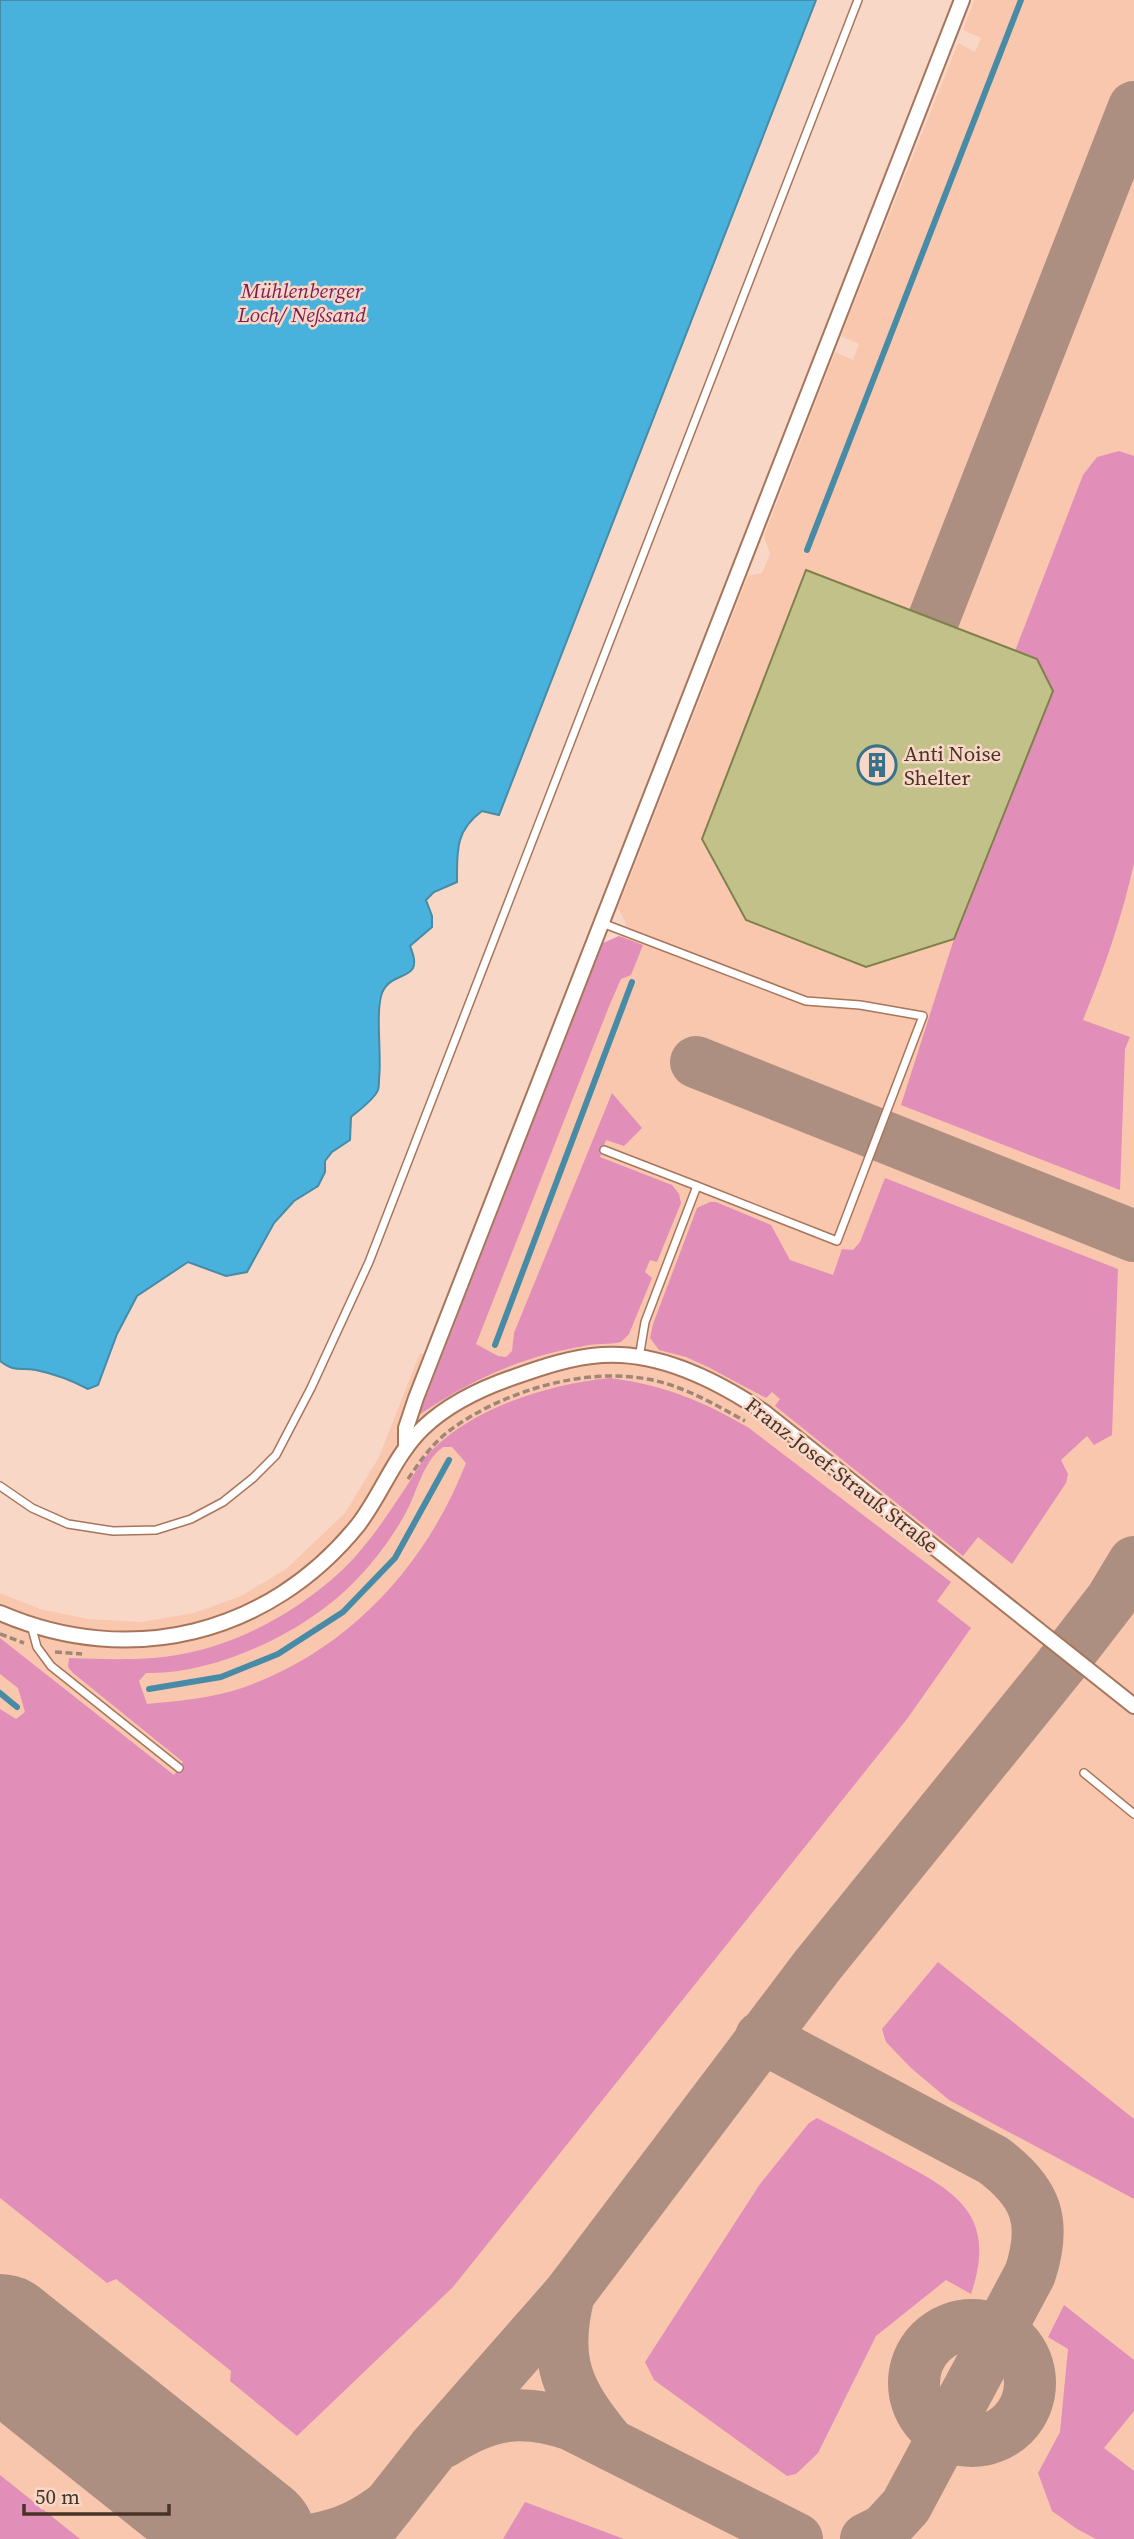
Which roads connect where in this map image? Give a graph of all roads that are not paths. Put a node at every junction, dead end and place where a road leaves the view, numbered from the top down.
1 (858, 0) edge
2 (962, 0) edge
3 (601, 923) junction
4 (604, 1150) dead end
5 (698, 1186) junction
6 (639, 1358) junction
7 (406, 1448) junction
8 (0, 1486) edge
9 (0, 1613) edge
10 (31, 1625) junction
11 (1134, 1706) edge
12 (179, 1768) dead end
13 (1084, 1773) dead end
14 (1134, 1814) edge

1 - 8 lane
2 - 3 street
3 - 5 lane
3 - 7 street
4 - 5 lane
5 - 6 lane
6 - 7 street, Franz-Josef-Strauß Straße
6 - 11 street, Franz-Josef-Strauß Straße
7 - 10 street
9 - 10 street
10 - 12 lane
13 - 14 lane

